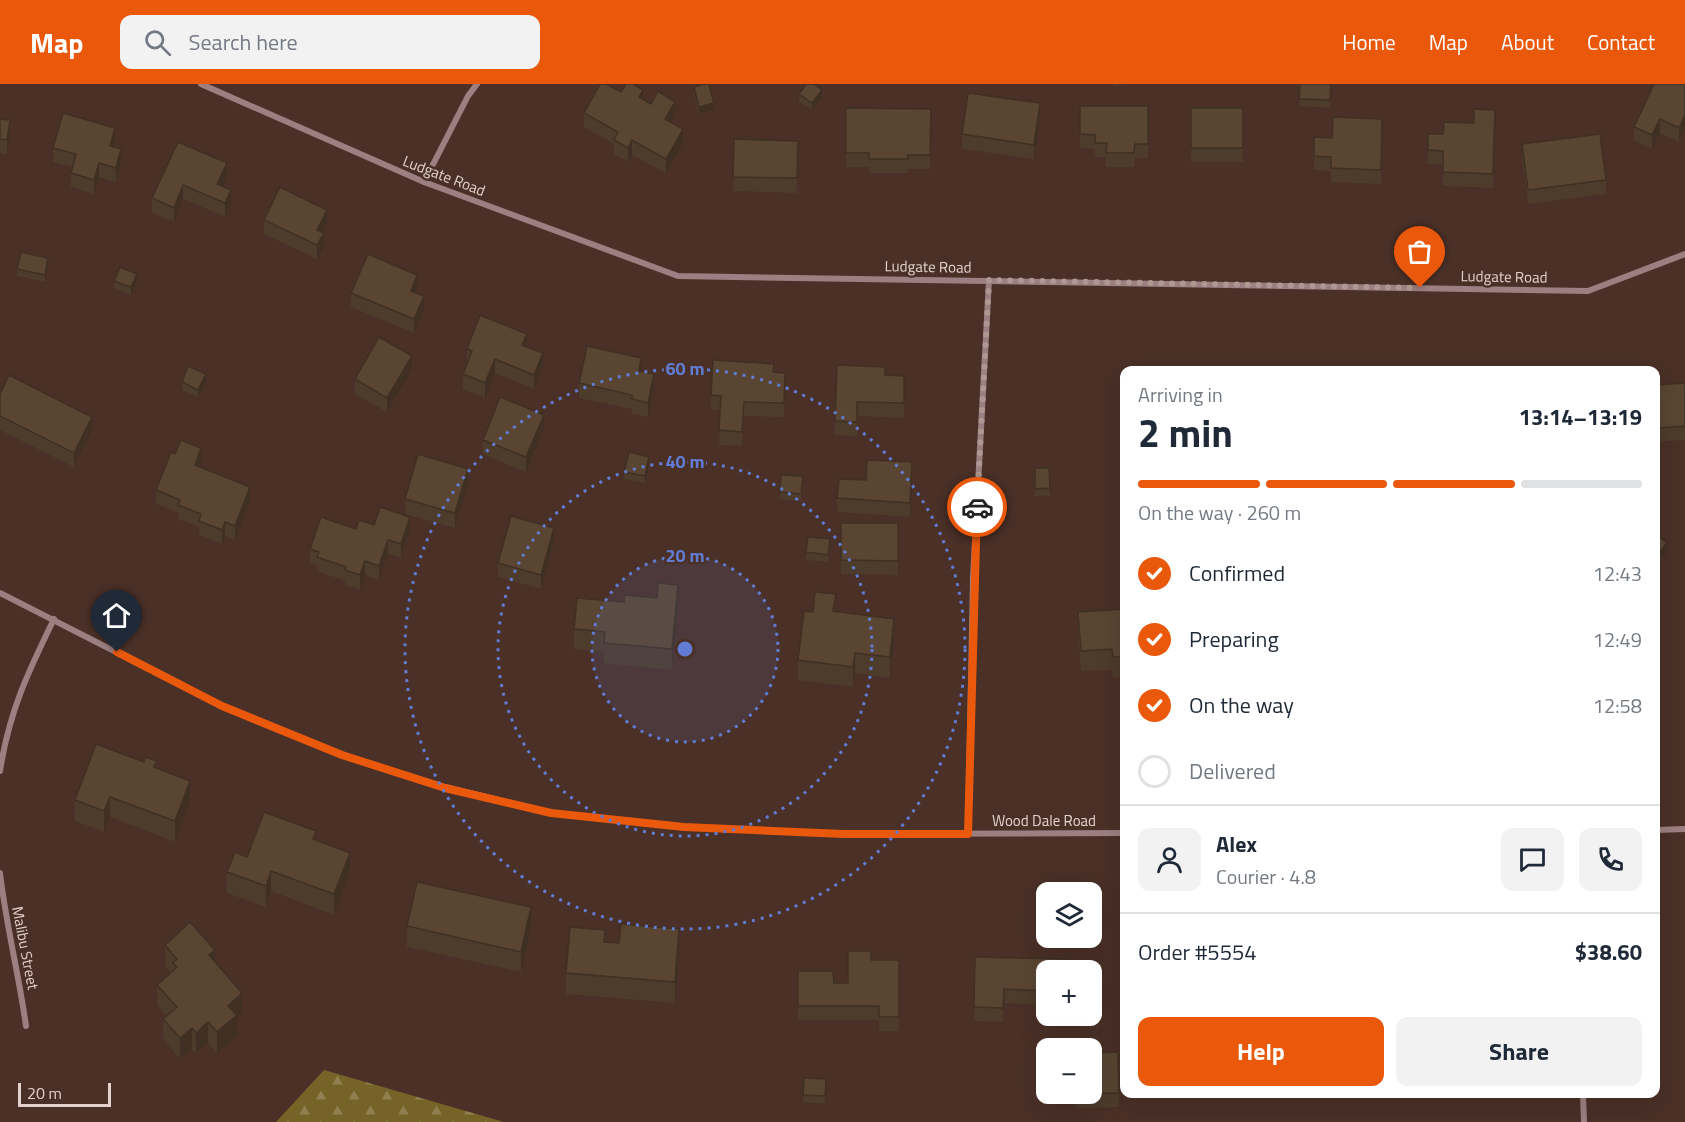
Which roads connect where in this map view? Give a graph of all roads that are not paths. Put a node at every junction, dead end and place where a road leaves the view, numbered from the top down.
1 (201, 84) edge
2 (477, 84) edge
3 (424, 182) junction
4 (1685, 254) edge
5 (989, 280) junction
6 (0, 593) edge
7 (54, 619) junction
8 (0, 771) edge
9 (1685, 829) edge
10 (1660, 830) edge
11 (1120, 833) edge
12 (968, 834) junction
13 (0, 873) edge
14 (27, 1026) dead end
15 (1583, 1098) edge
16 (1584, 1122) edge

1 - 3 street, Ludgate Road
2 - 3 street
3 - 5 street, Ludgate Road
4 - 5 street, Ludgate Road
5 - 12 street
6 - 7 street, Wood Dale Road
7 - 8 street
7 - 12 street, Wood Dale Road
9 - 10 street
11 - 12 street, Wood Dale Road
13 - 14 street, Malibu Street
15 - 16 street

